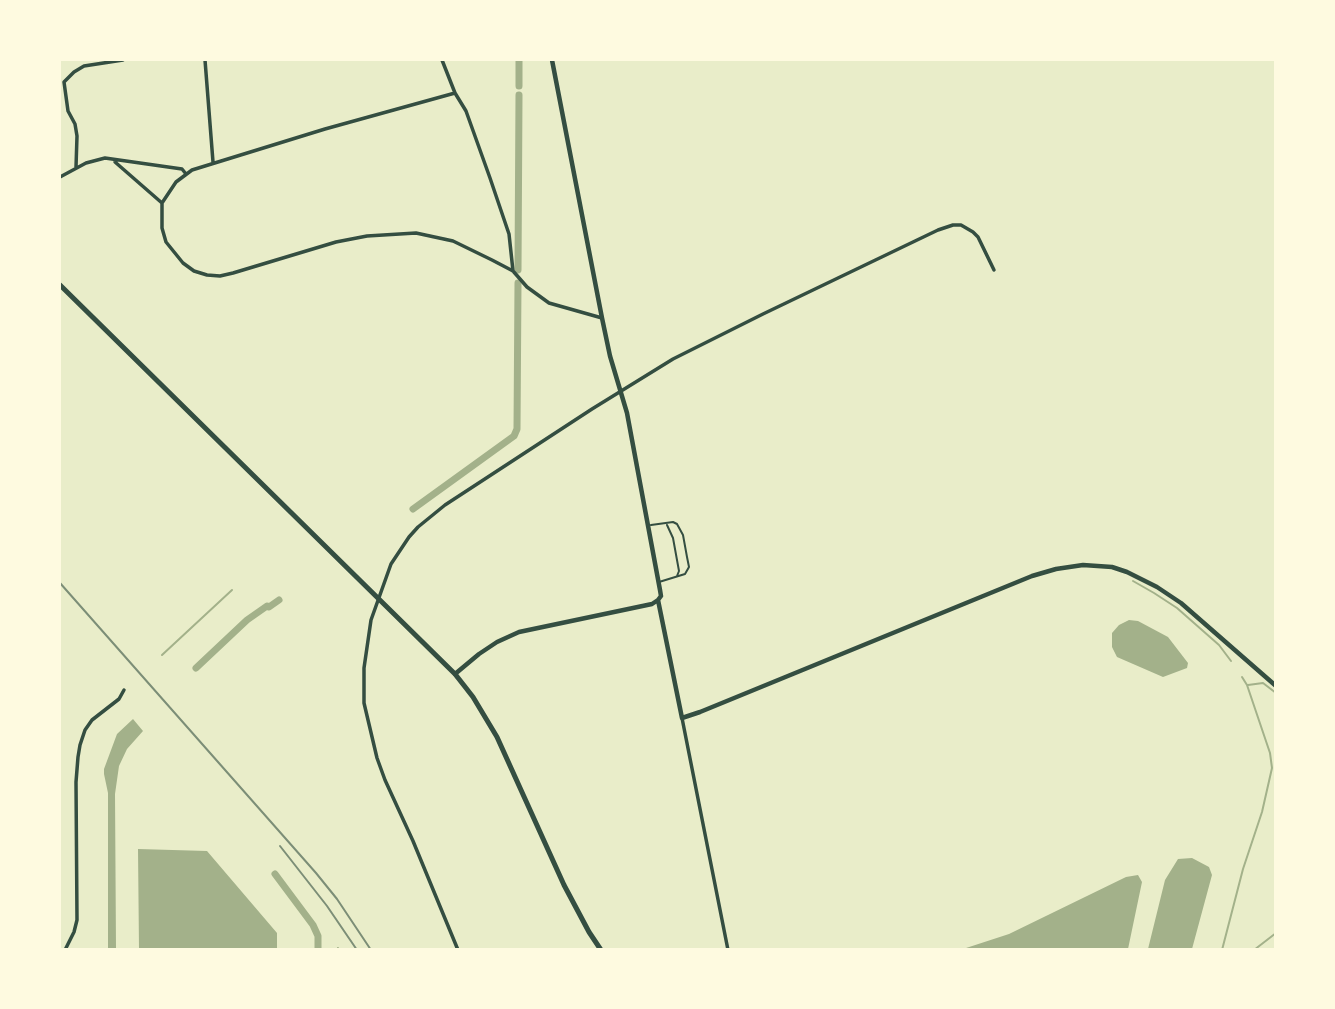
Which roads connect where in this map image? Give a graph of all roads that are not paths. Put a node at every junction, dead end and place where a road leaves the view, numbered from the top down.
1 (123, 60) edge
2 (205, 60) edge
3 (442, 60) edge
4 (552, 60) edge
5 (455, 93) junction
6 (114, 160) junction
7 (213, 163) junction
8 (76, 167) junction
9 (186, 174) junction
10 (60, 177) edge
11 (162, 203) junction
12 (994, 270) dead end
13 (513, 271) junction
14 (60, 285) edge
15 (602, 318) junction
16 (621, 391) junction
17 (666, 523) junction
18 (648, 526) junction
19 (677, 577) junction
20 (659, 582) junction
21 (658, 600) junction
22 (455, 674) junction
23 (1276, 686) edge
24 (124, 690) dead end
25 (682, 718) junction
26 (65, 950) edge
27 (458, 950) edge
28 (601, 950) edge
29 (728, 950) edge

1 - 8 street
2 - 7 street
3 - 5 street
4 - 15 street
5 - 7 street
5 - 13 street
6 - 8 street
6 - 9 street
6 - 11 street
7 - 9 street
8 - 10 street
9 - 11 street
11 - 13 street
12 - 16 street
13 - 15 street
14 - 22 main road
15 - 16 street
16 - 18 street
16 - 27 street
17 - 18 lane
17 - 19 lane
17 - 19 lane
18 - 20 street
19 - 20 lane
20 - 21 street
21 - 22 street
21 - 25 street
22 - 28 main road
23 - 25 street
24 - 26 street
25 - 29 street

